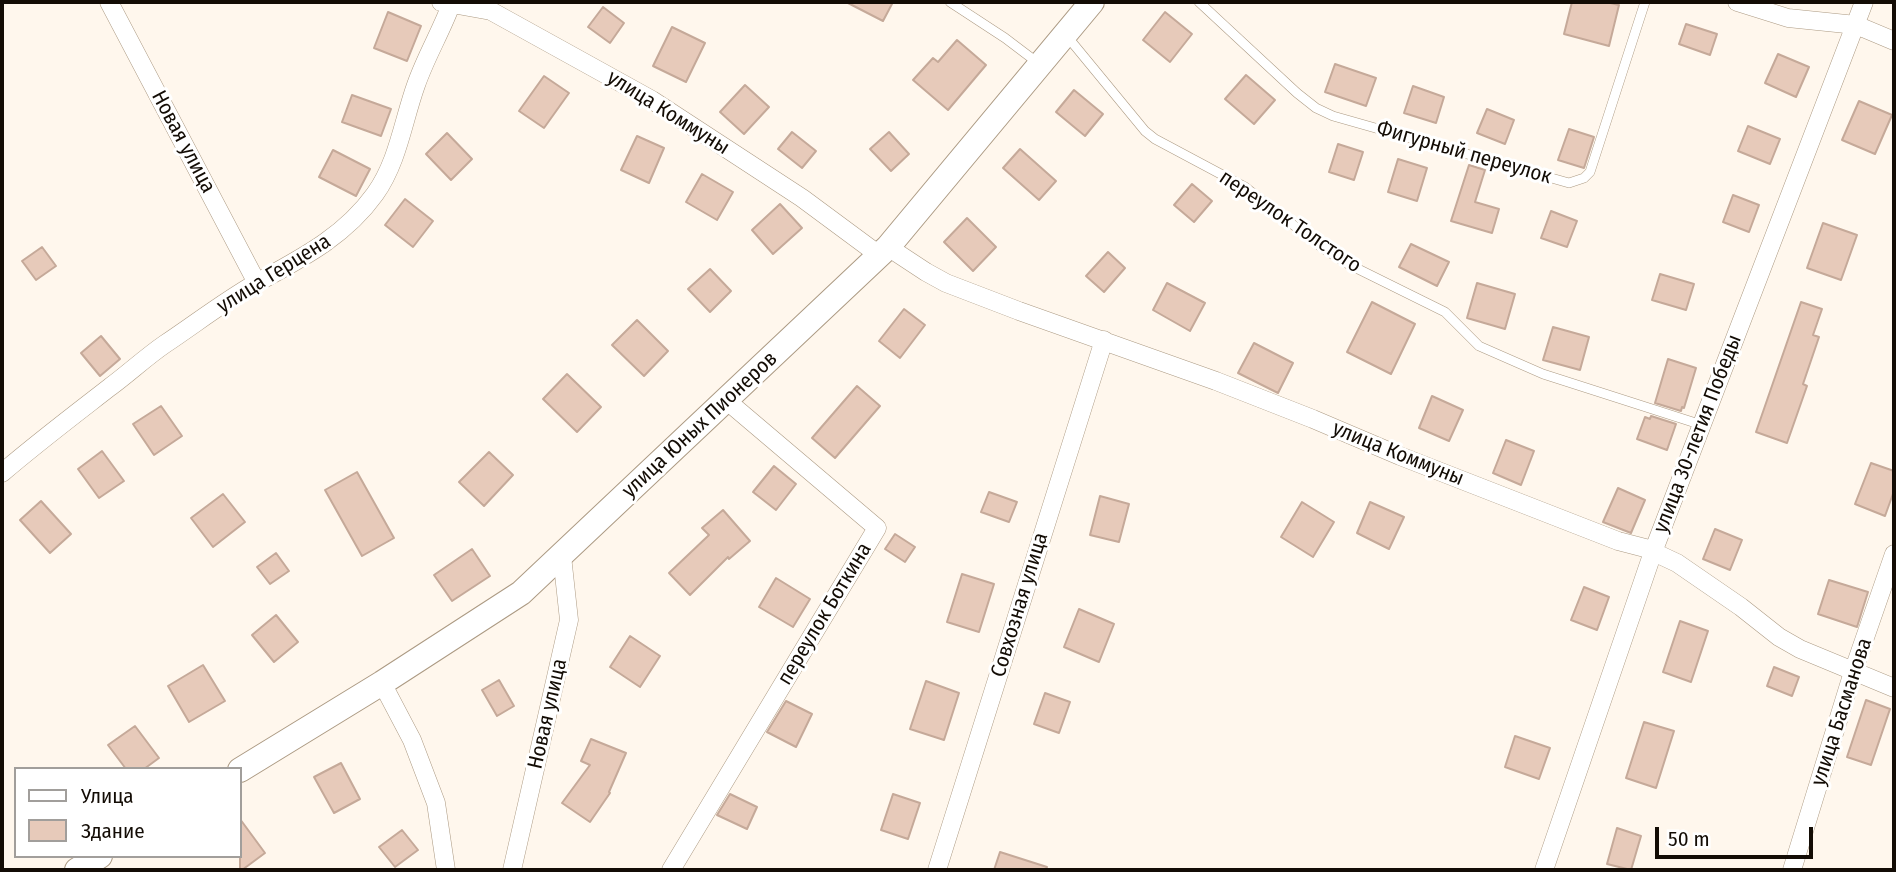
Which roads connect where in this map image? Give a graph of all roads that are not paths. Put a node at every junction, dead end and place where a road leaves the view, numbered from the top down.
1 (109, 2) edge
2 (448, 2) edge
3 (950, 2) edge
4 (1092, 2) edge
5 (1199, 2) edge
6 (1645, 2) edge
7 (1737, 2) edge
8 (1864, 2) edge
9 (1856, 25) junction
10 (1065, 34) junction
11 (1894, 41) edge
12 (1040, 65) junction
13 (884, 251) junction
14 (257, 283) junction
15 (1104, 340) junction
16 (726, 400) junction
17 (1702, 425) junction
18 (2, 473) edge
19 (1653, 552) junction
20 (1894, 554) edge
21 (562, 556) junction
22 (1853, 672) junction
23 (382, 683) junction
24 (1894, 688) edge
25 (242, 769) edge
26 (97, 858) edge
27 (77, 870) edge
28 (446, 870) edge
29 (512, 870) edge
30 (671, 870) edge
31 (936, 870) edge
32 (1544, 870) edge
33 (1792, 870) edge

1 - 14 street, Новая улица
2 - 13 street, улица Коммуны
2 - 14 street, улица Герцена
3 - 12 lane
4 - 10 main road, улица Юных Пионеров
5 - 6 lane, Фигурный переулок
7 - 9 street
8 - 9 street, улица 30-летия Победы
9 - 11 street
9 - 17 street, улица 30-летия Победы
10 - 12 main road, улица Юных Пионеров
10 - 17 lane, переулок Толстого
12 - 13 main road, улица Юных Пионеров
13 - 15 street, улица Коммуны
13 - 16 main road, улица Юных Пионеров
14 - 18 street, улица Герцена
15 - 19 street, улица Коммуны
15 - 31 street, Совхозная улица
16 - 21 main road, улица Юных Пионеров
16 - 30 street, переулок Боткина
17 - 19 street, улица 30-летия Победы
19 - 22 street, улица Коммуны
19 - 32 street, улица 30-летия Победы
20 - 22 street, улица Басманова
21 - 23 main road, улица Юных Пионеров
21 - 29 street, Новая улица
22 - 24 street, улица Коммуны
22 - 33 street, улица Басманова
23 - 25 main road, улица Юных Пионеров
23 - 28 street
26 - 27 main road

